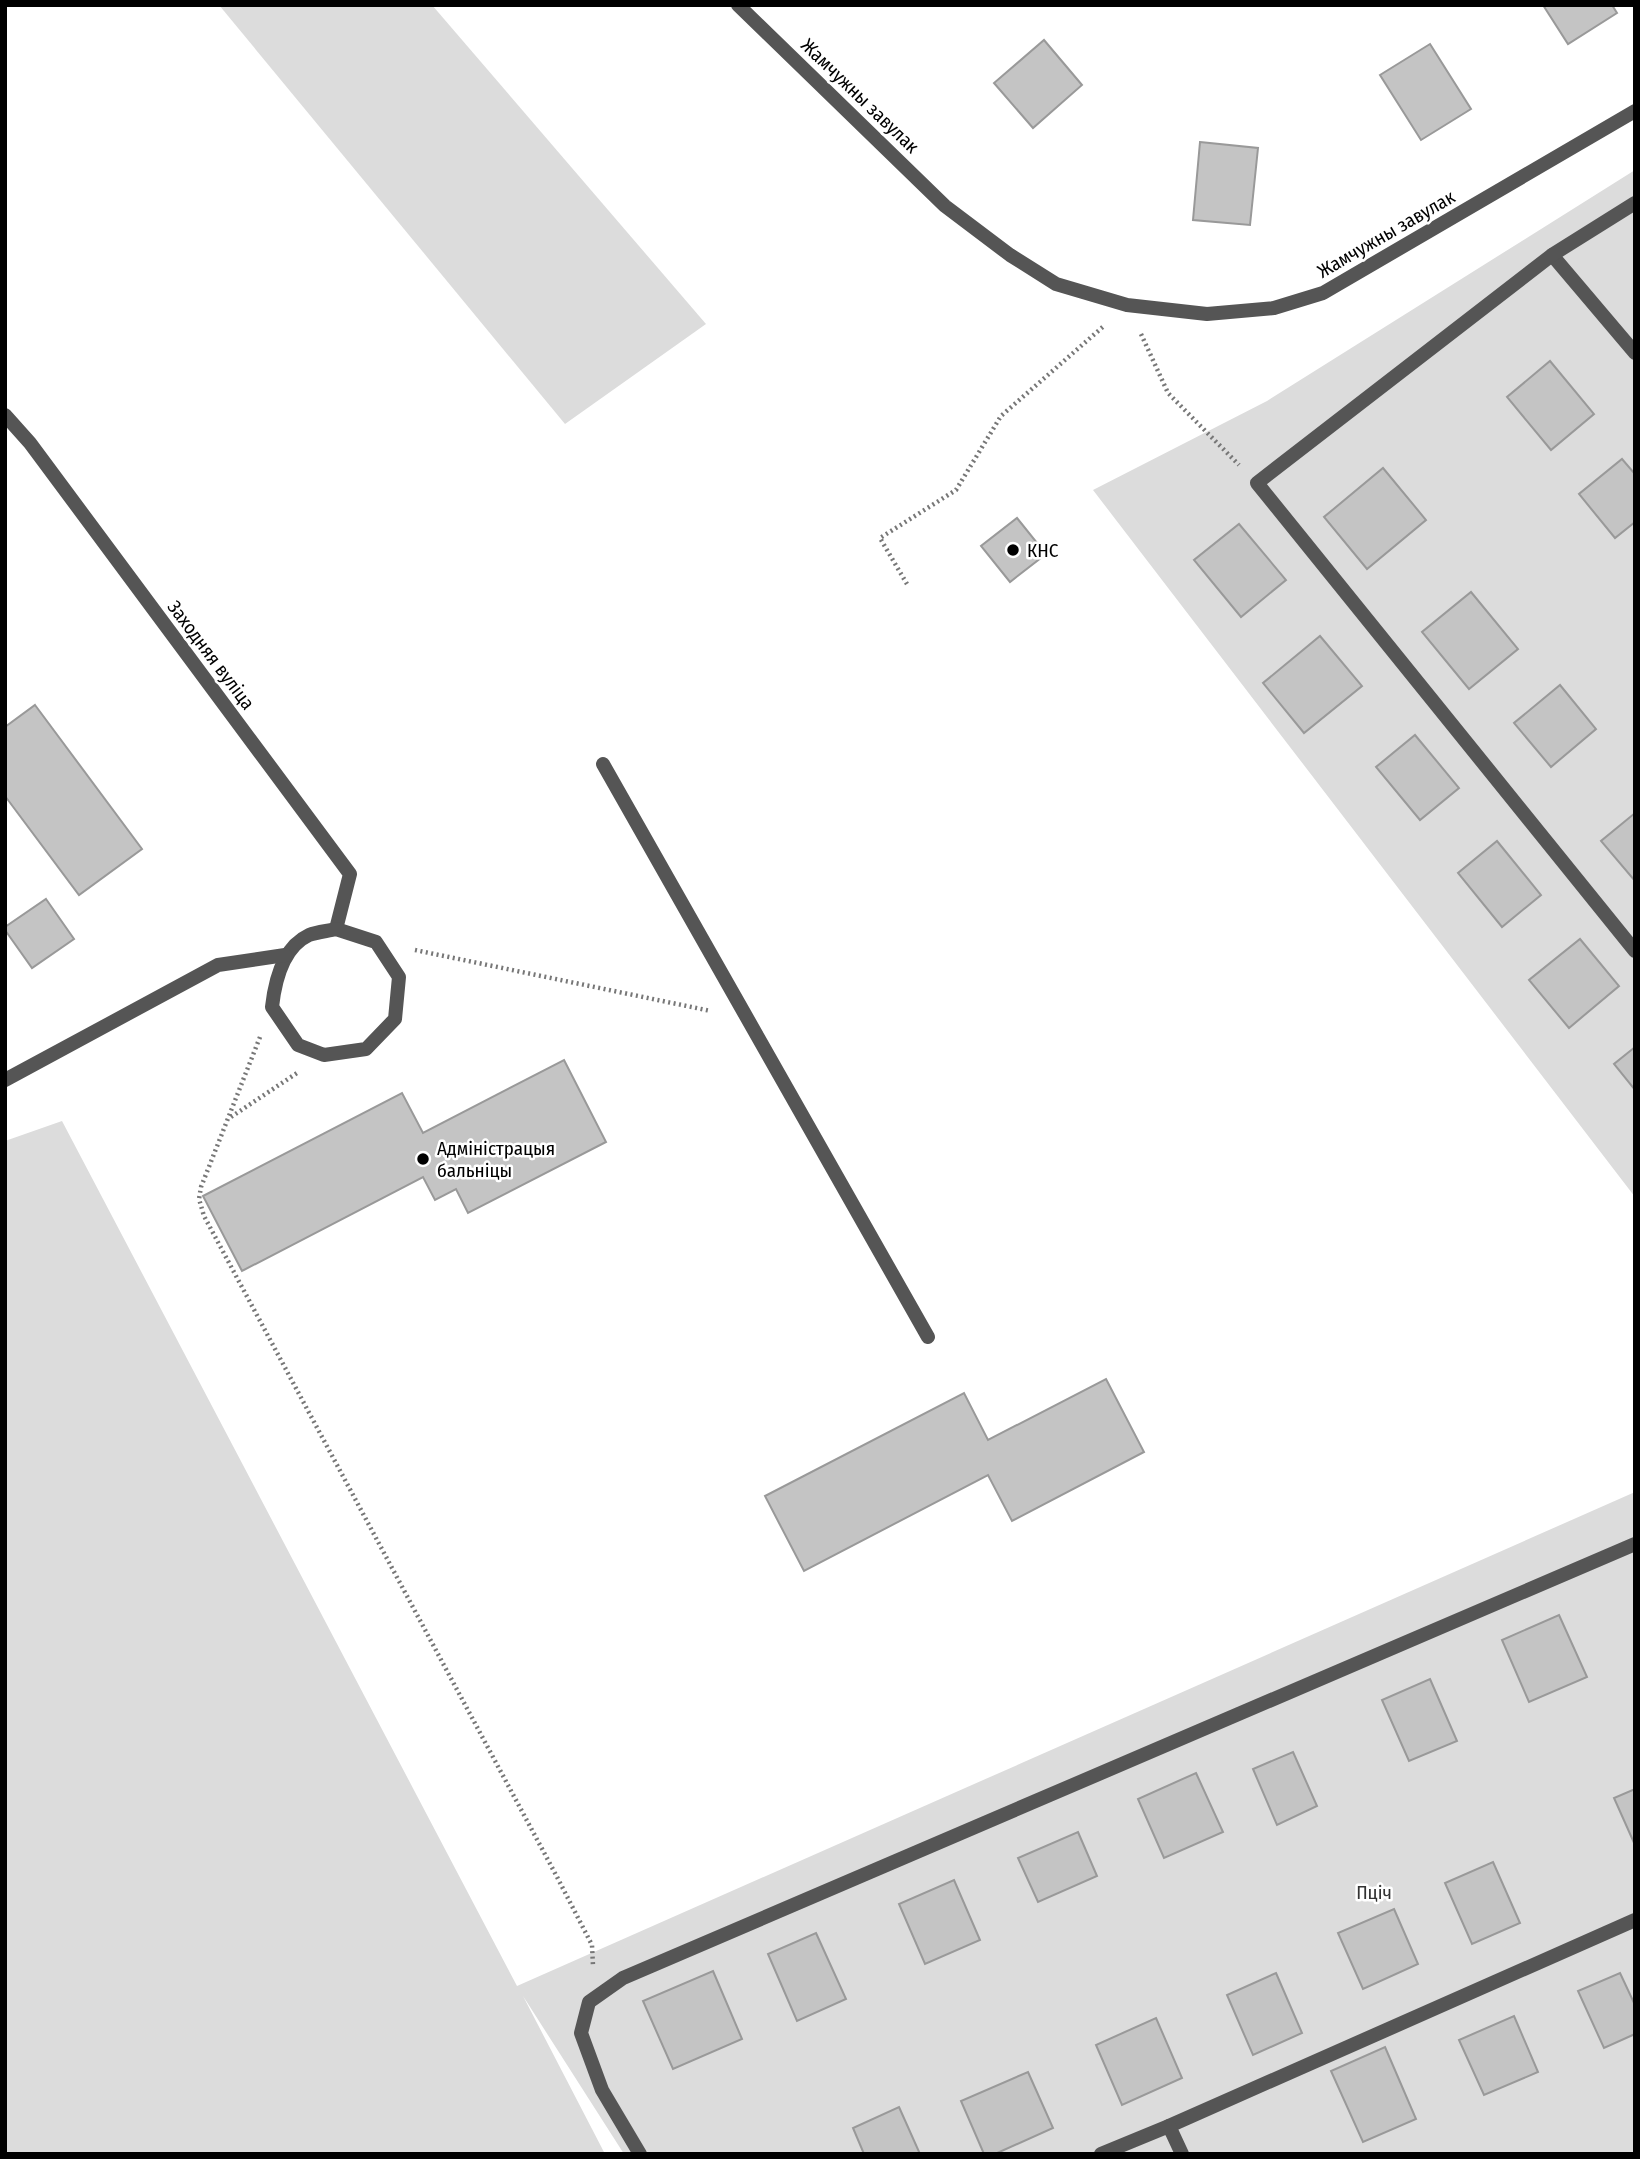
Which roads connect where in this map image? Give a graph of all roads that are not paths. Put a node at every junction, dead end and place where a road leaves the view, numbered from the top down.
1 (738, 5) edge
2 (1635, 111) edge
3 (1635, 203) edge
4 (1552, 255) junction
5 (1635, 352) edge
6 (5, 415) edge
7 (603, 764) dead end
8 (336, 929) junction
9 (1635, 951) edge
10 (285, 955) junction
11 (5, 1080) edge
12 (928, 1337) dead end
13 (1635, 1544) edge
14 (1635, 1920) edge
15 (1169, 2126) junction
16 (640, 2154) edge
17 (1101, 2154) edge
18 (1182, 2154) edge

1 - 2 street, Жамчужны завулак
3 - 4 street
4 - 5 street
4 - 9 street
6 - 8 street, Заходняя вуліца
7 - 12 street
8 - 10 street
8 - 10 street
10 - 11 street
13 - 16 street
14 - 15 street
15 - 17 street
15 - 18 street

